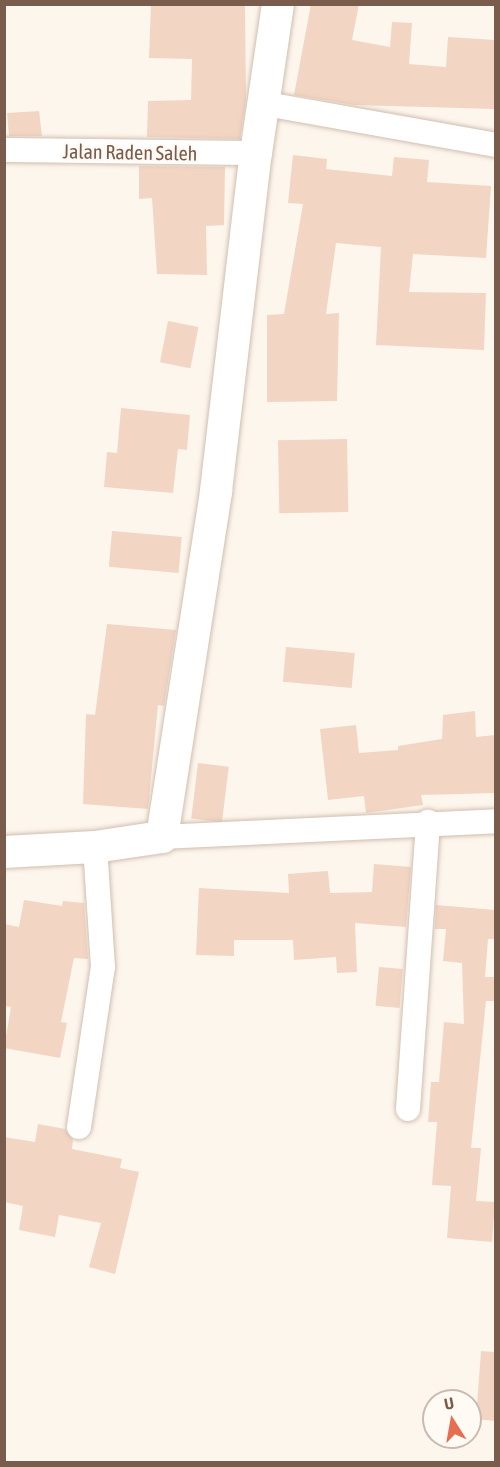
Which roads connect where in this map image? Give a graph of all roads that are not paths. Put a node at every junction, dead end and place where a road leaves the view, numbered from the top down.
1 (278, 4) edge
2 (266, 104) junction
3 (495, 145) edge
4 (4, 150) edge
5 (255, 153) junction
6 (495, 821) edge
7 (428, 822) junction
8 (162, 837) junction
9 (95, 847) junction
10 (4, 852) edge
11 (408, 1109) dead end
12 (79, 1127) dead end

1 - 2 street
2 - 3 street
2 - 5 street
4 - 5 street, Jalan Raden Saleh
5 - 8 street
6 - 7 street
7 - 8 street
7 - 11 street
8 - 9 street
9 - 10 street
9 - 12 street

